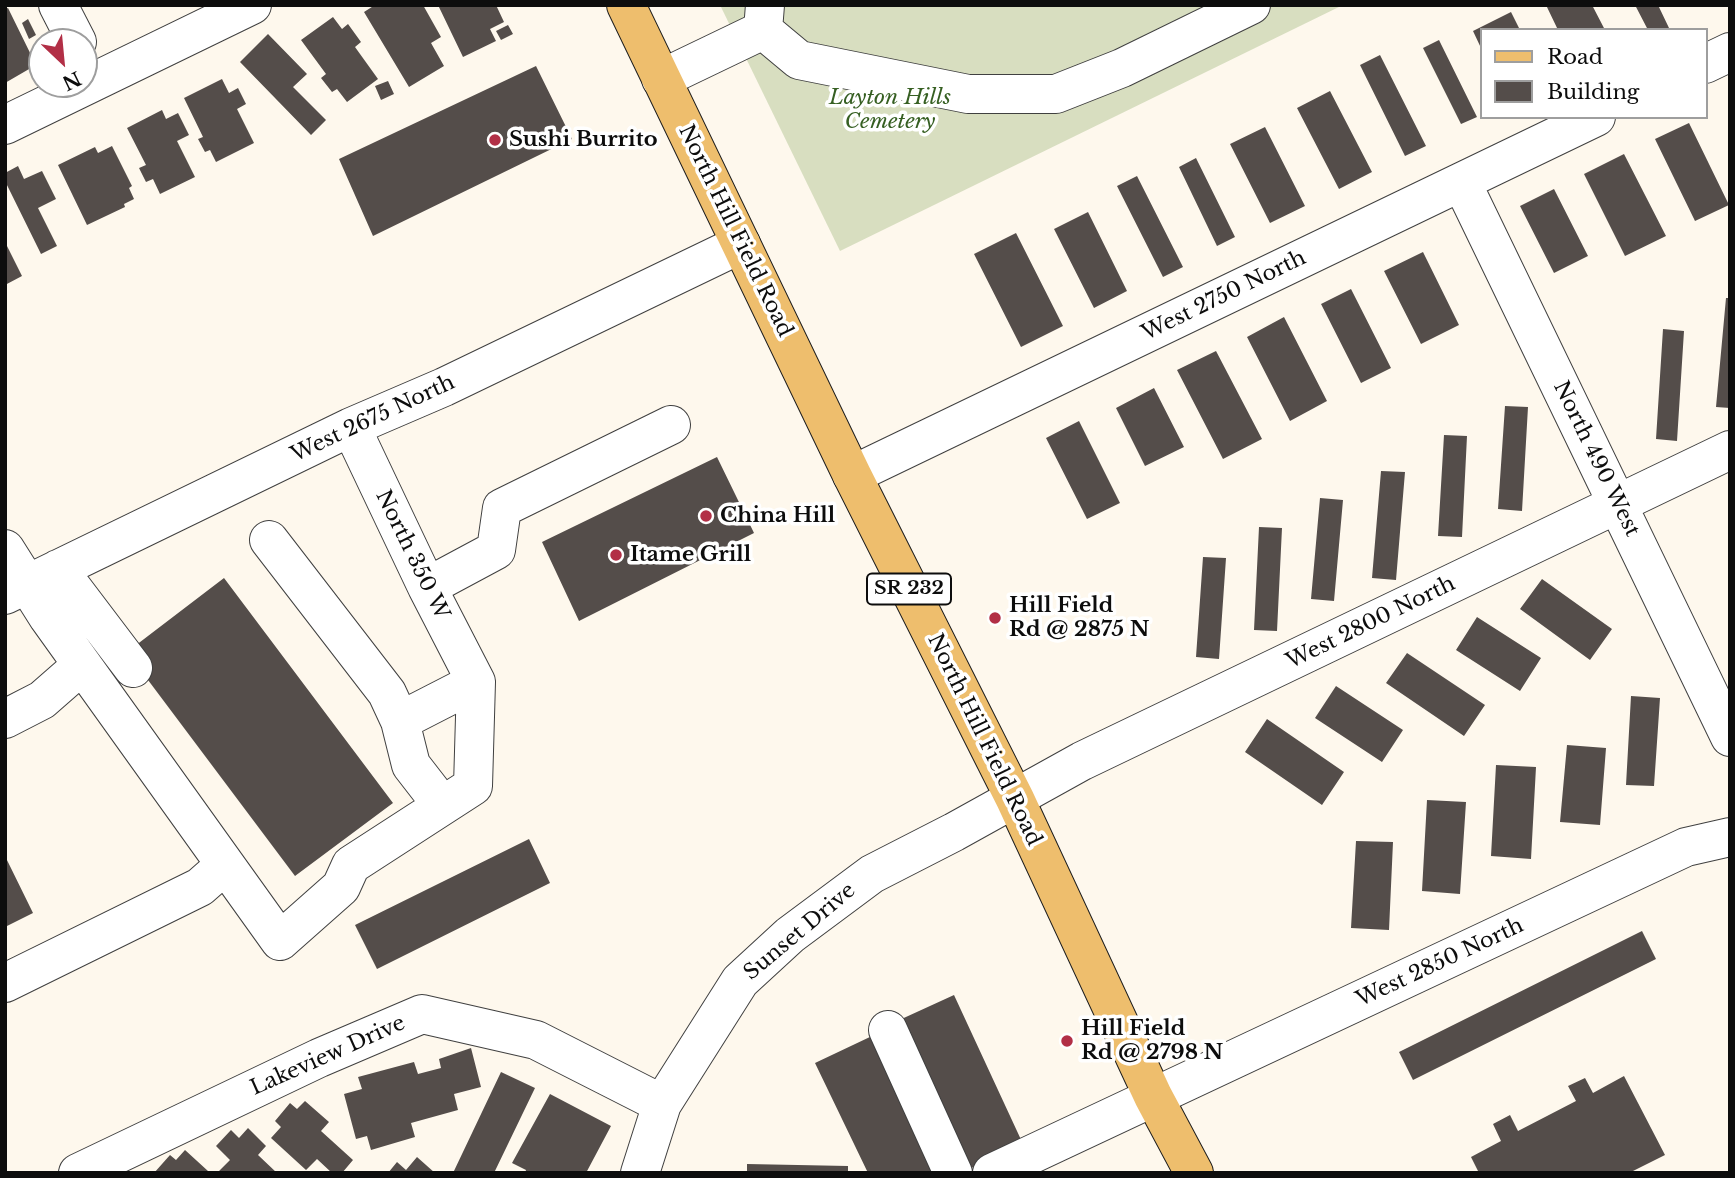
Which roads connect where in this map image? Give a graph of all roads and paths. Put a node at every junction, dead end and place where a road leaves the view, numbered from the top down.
1 (58, 5) edge
2 (252, 5) edge
3 (626, 5) edge
4 (1251, 5) edge
5 (764, 18) edge
6 (70, 28) edge
7 (1730, 52) edge
8 (1707, 63) edge
9 (98, 66) edge
10 (661, 79) junction
11 (46, 98) edge
12 (1592, 119) edge
13 (5, 125) edge
14 (1462, 183) junction
15 (741, 243) junction
16 (671, 425) dead end
17 (351, 427) junction
18 (1730, 450) edge
19 (852, 475) junction
20 (1618, 505) junction
21 (269, 540) dead end
22 (5, 549) edge
23 (30, 583) edge
24 (427, 587) junction
25 (82, 665) junction
26 (133, 668) dead end
27 (476, 682) junction
28 (5, 719) edge
29 (400, 721) junction
30 (1730, 737) edge
31 (1015, 799) junction
32 (442, 805) junction
33 (1730, 837) edge
34 (225, 865) junction
35 (5, 983) edge
36 (888, 1030) dead end
37 (1153, 1097) junction
38 (662, 1104) junction
39 (78, 1173) edge
40 (640, 1173) edge
41 (953, 1173) edge
42 (992, 1173) edge
43 (1194, 1173) edge

1 - 6 street
2 - 9 street
3 - 10 main road, North Hill Field Road / SR 232
4 - 5 street
5 - 10 street
7 - 8 street
10 - 15 main road, North Hill Field Road / SR 232
11 - 13 street
12 - 14 street, West 2750 North
14 - 19 street, West 2750 North
14 - 20 street, North 490 West
15 - 17 street, West 2675 North
15 - 19 main road, North Hill Field Road / SR 232
16 - 24 street
17 - 23 street, West 2675 North
17 - 24 street, North 350 W
18 - 20 street, West 2800 North
19 - 31 main road, North Hill Field Road / SR 232
20 - 30 street, North 490 West
20 - 31 street, West 2800 North
21 - 29 street
22 - 23 street
23 - 25 street
23 - 26 street
24 - 27 street, North 350 W
25 - 28 street
25 - 34 street
27 - 29 street
27 - 32 street
29 - 32 street
31 - 37 main road, North Hill Field Road / SR 232
31 - 38 street, Sunset Drive
32 - 34 street
33 - 37 street, West 2850 North
34 - 35 street
36 - 41 street
37 - 42 street, West 2850 North
37 - 43 main road, North Hill Field Road / SR 232
38 - 39 street, Lakeview Drive
38 - 40 street, Sunset Drive

